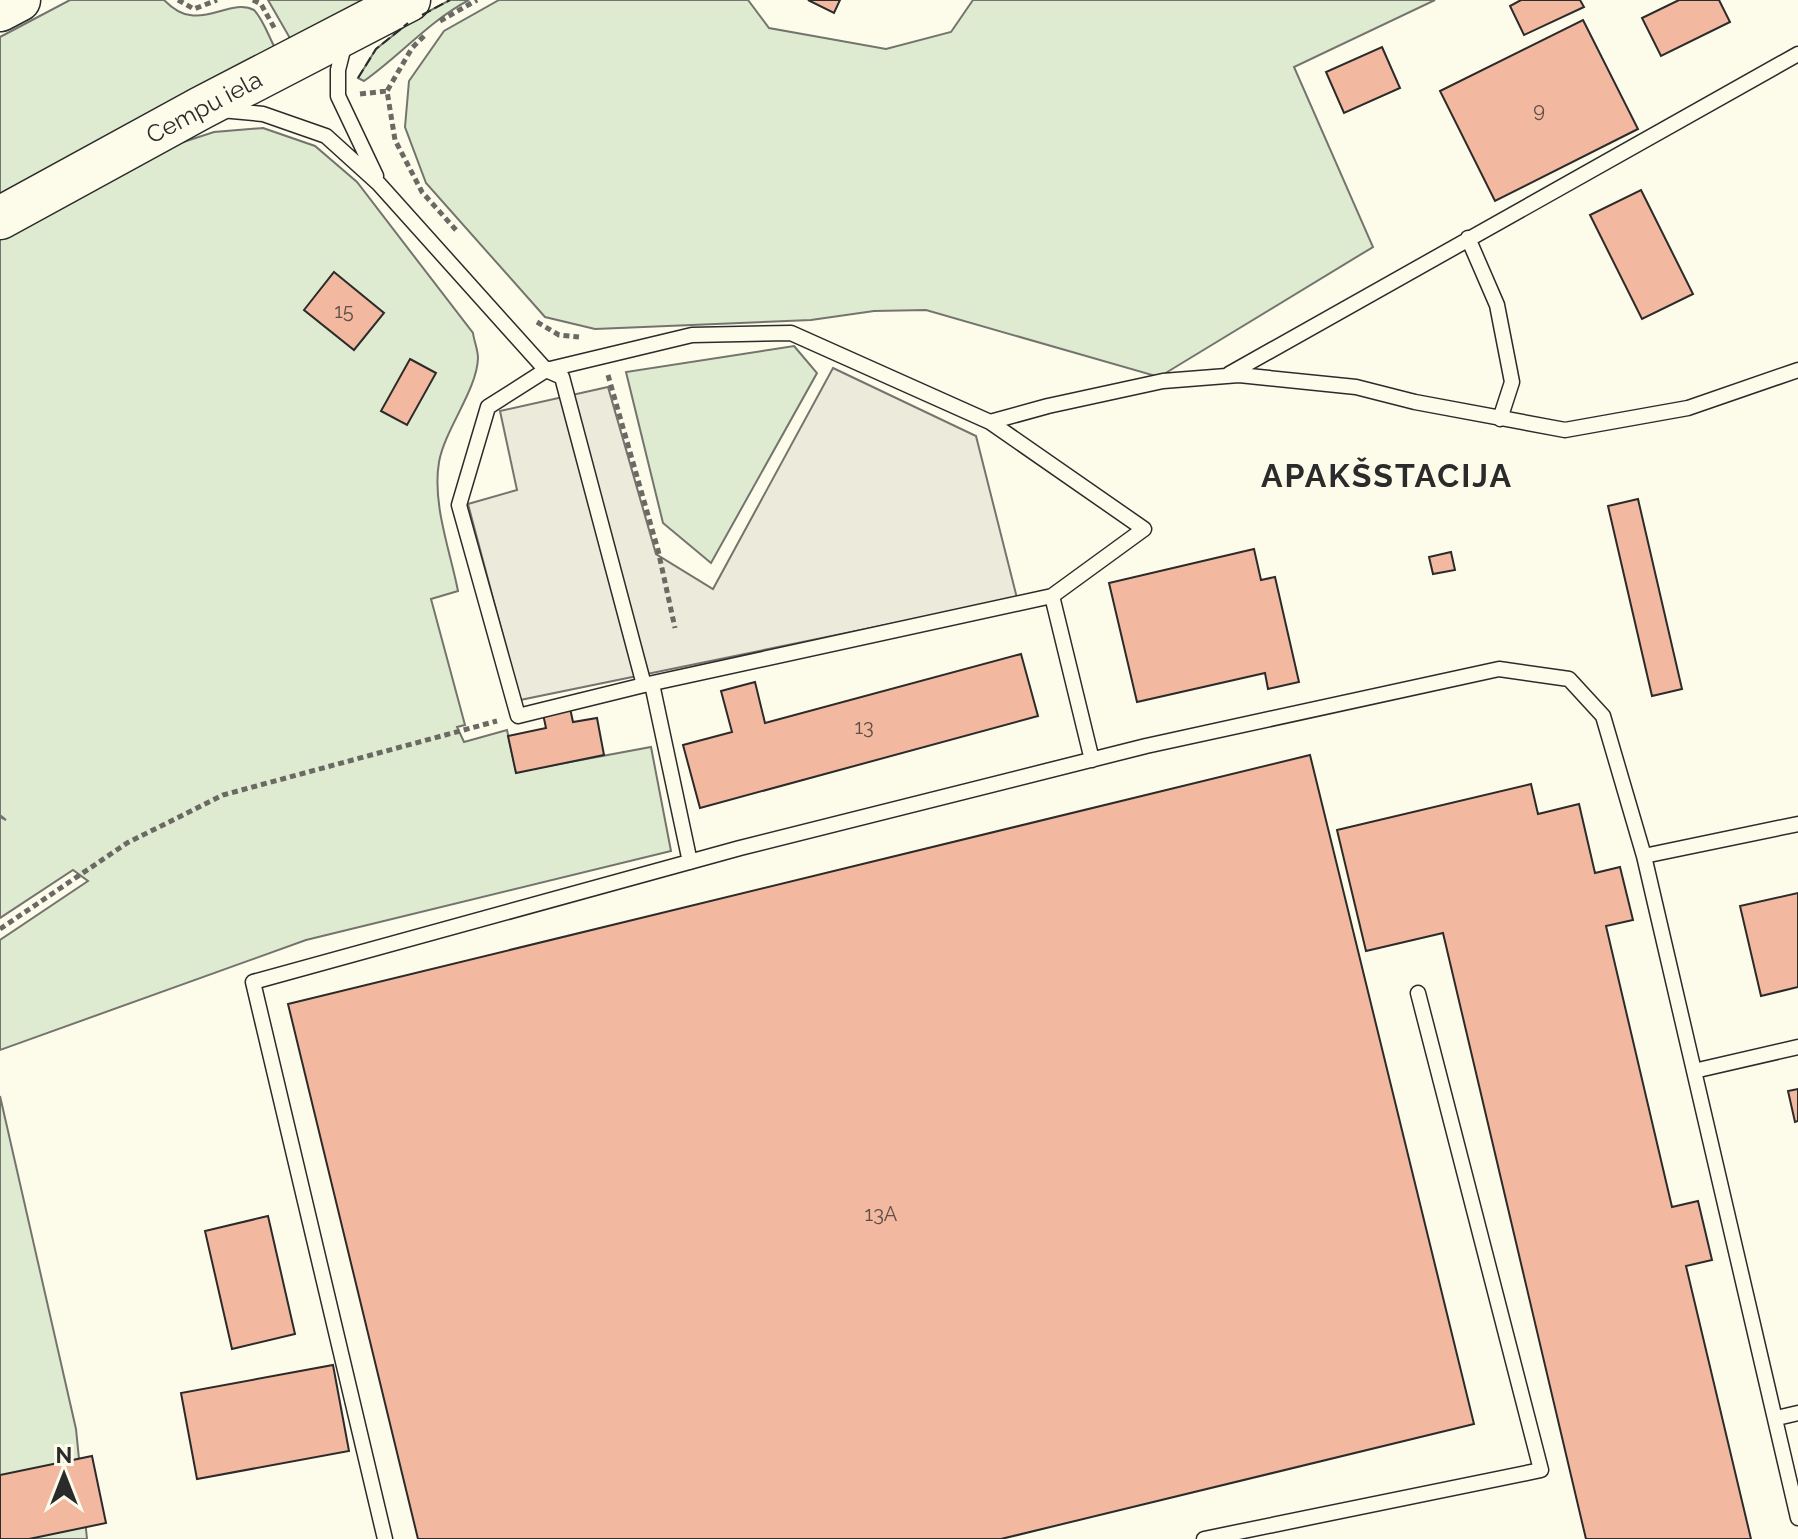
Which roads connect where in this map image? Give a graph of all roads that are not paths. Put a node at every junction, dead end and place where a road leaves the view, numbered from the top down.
1 (19, 0) edge
2 (0, 10) edge
3 (424, 19) edge
4 (347, 33) junction
5 (1798, 54) edge
6 (201, 108) junction
7 (379, 184) junction
8 (0, 218) edge
9 (1468, 238) junction
10 (546, 370) junction
11 (1798, 370) edge
12 (1225, 376) junction
13 (1500, 419) junction
14 (990, 422) junction
15 (1052, 596) junction
16 (648, 684) junction
17 (1092, 760) junction
18 (1798, 824) edge
19 (1644, 856) junction
20 (690, 862) junction
21 (1418, 993) dead end
22 (1798, 1047) edge
23 (1694, 1071) junction
24 (1798, 1413) edge
25 (1777, 1418) junction
26 (1798, 1518) edge
27 (385, 1539) edge
28 (1204, 1539) edge

1 - 2 main road
3 - 4 main road, Cempu iela
4 - 6 main road, Cempu iela
4 - 7 lane
5 - 9 lane
6 - 7 lane
6 - 8 main road, Cempu iela
7 - 10 lane
9 - 12 lane
9 - 13 lane
10 - 14 lane
10 - 16 lane
10 - 16 lane
11 - 13 lane
12 - 13 lane
12 - 14 lane
14 - 15 lane
15 - 16 lane
15 - 17 lane
16 - 20 lane
17 - 19 lane
17 - 20 lane
18 - 19 lane
19 - 23 lane
20 - 27 lane
21 - 28 lane
22 - 23 lane
23 - 25 lane
24 - 25 lane
25 - 26 lane

